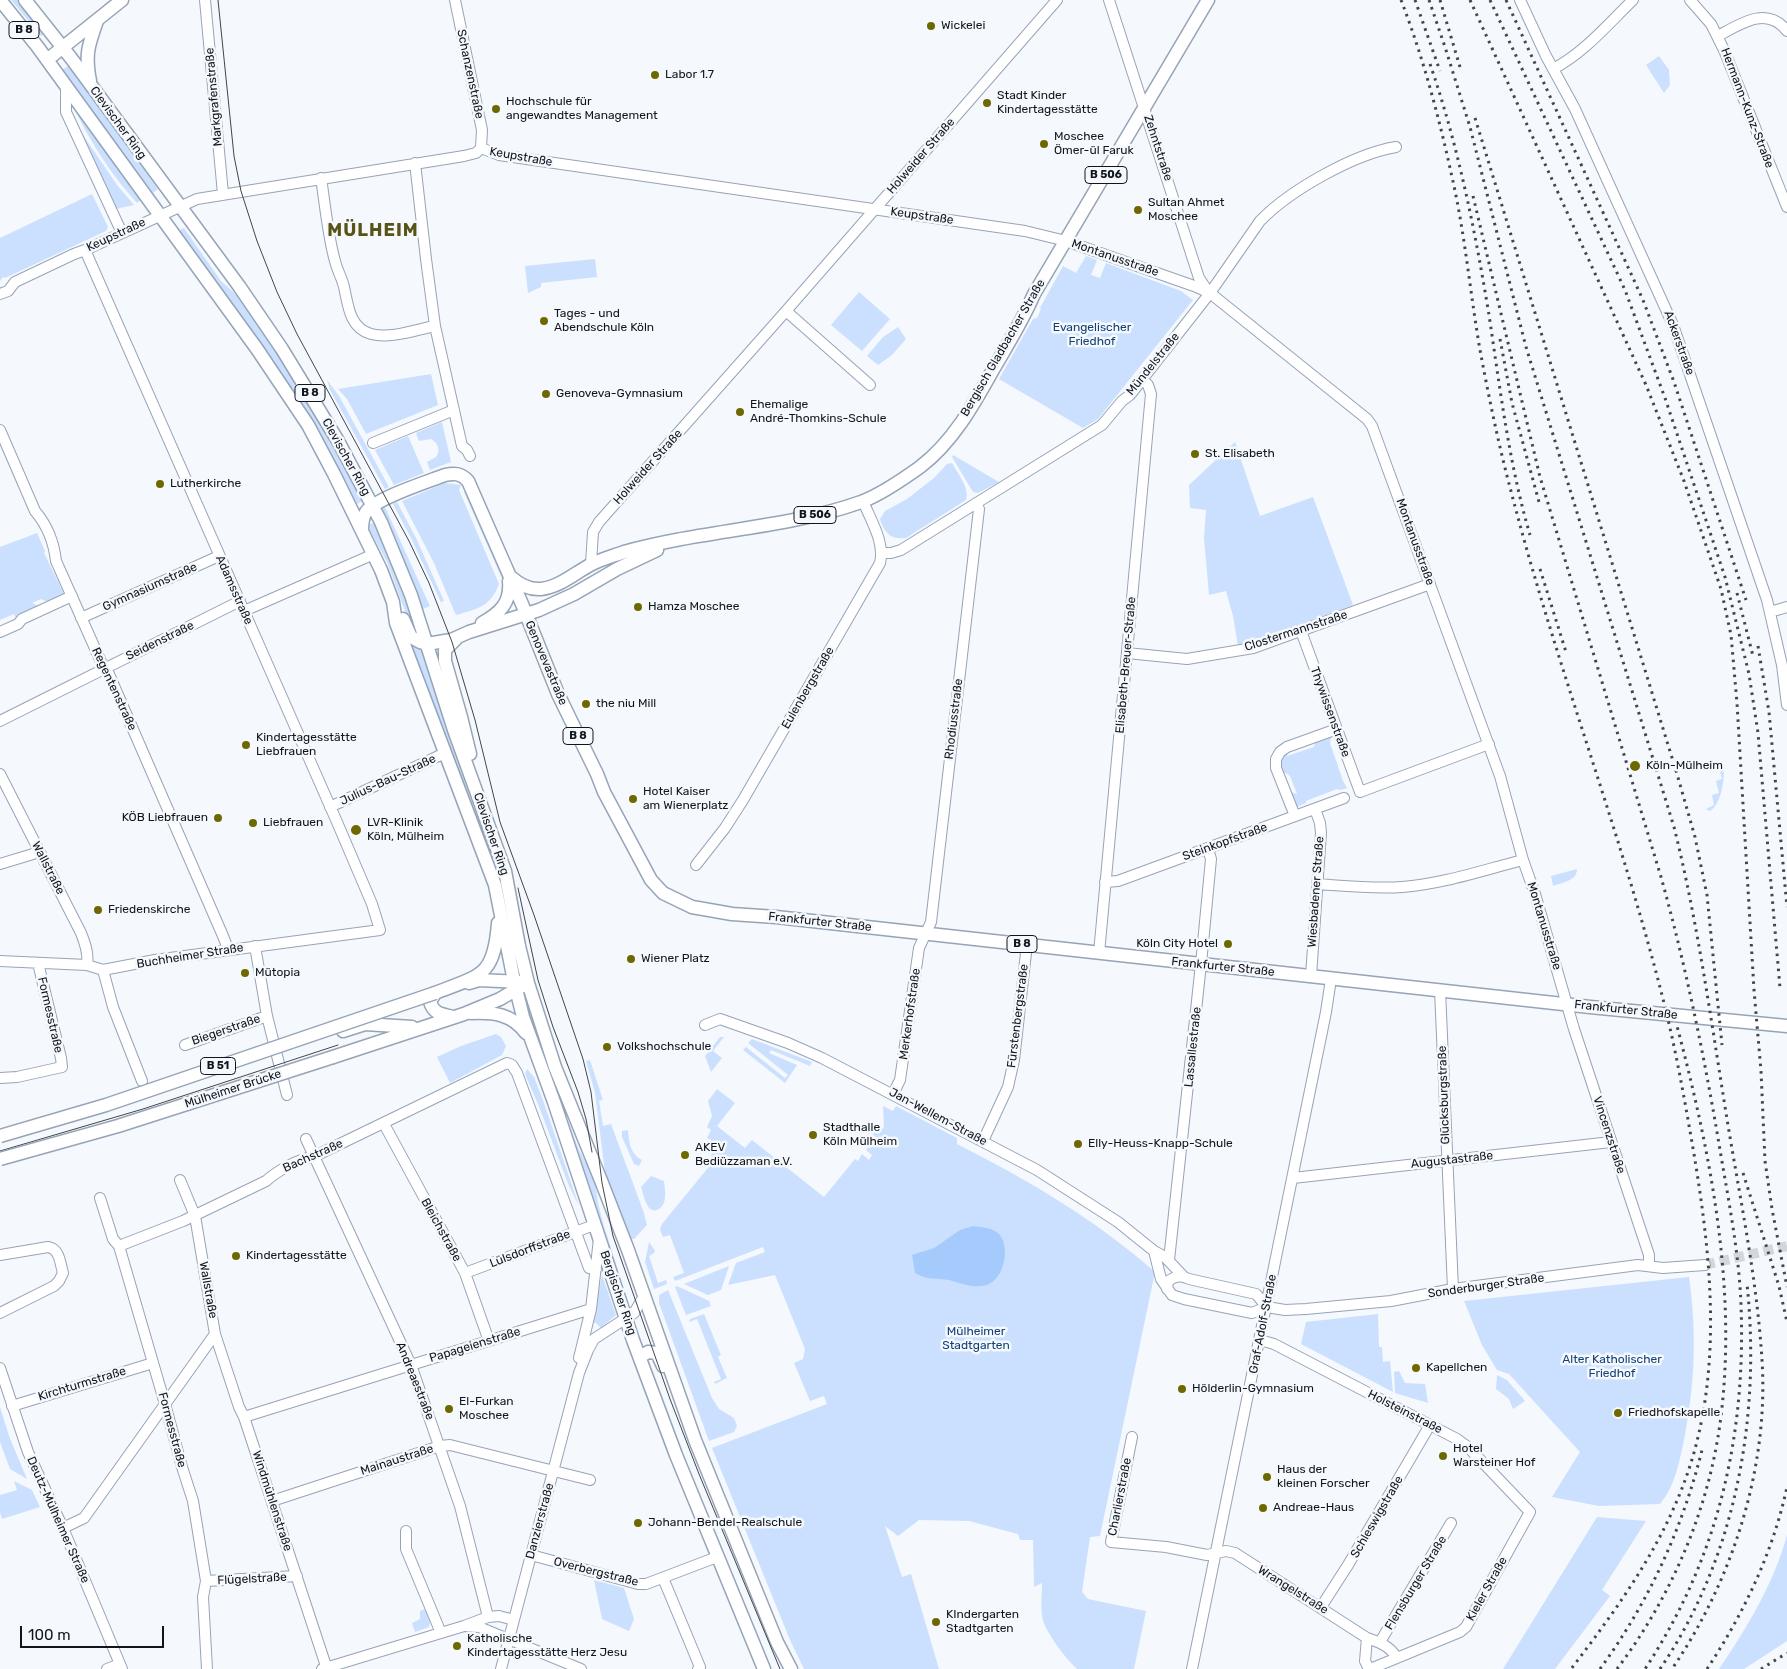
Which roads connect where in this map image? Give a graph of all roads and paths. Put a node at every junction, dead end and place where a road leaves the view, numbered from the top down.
1 (0, 0) edge
2 (26, 0) edge
3 (122, 0) edge
4 (205, 0) edge
5 (455, 0) edge
6 (1057, 0) edge
7 (1109, 0) edge
8 (1208, 0) edge
9 (1520, 0) edge
10 (1633, 0) edge
11 (1690, 0) edge
12 (98, 19) junction
13 (1787, 31) edge
14 (1718, 36) junction
15 (63, 47) junction
16 (47, 60) junction
17 (1553, 69) junction
18 (91, 86) junction
19 (66, 87) junction
20 (1145, 108) junction
21 (1396, 147) dead end
22 (480, 148) junction
23 (415, 163) junction
24 (321, 178) junction
25 (223, 194) junction
26 (180, 206) junction
27 (1787, 207) edge
28 (874, 210) junction
29 (159, 216) junction
30 (122, 233) junction
31 (1066, 241) junction
32 (86, 250) junction
33 (0, 294) edge
34 (1210, 294) junction
35 (786, 312) junction
36 (435, 326) junction
37 (1142, 379) junction
38 (870, 385) dead end
39 (454, 410) junction
40 (0, 430) edge
41 (373, 444) dead end
42 (470, 456) dead end
43 (862, 501) junction
44 (976, 503) junction
45 (372, 505) junction
46 (362, 531) junction
47 (676, 541) junction
48 (882, 553) junction
49 (374, 554) junction
50 (219, 556) junction
51 (591, 564) junction
52 (509, 576) junction
53 (563, 581) junction
54 (1430, 584) junction
55 (72, 596) junction
56 (393, 602) junction
57 (242, 606) junction
58 (1787, 607) edge
59 (1770, 612) junction
60 (526, 615) junction
61 (81, 618) junction
62 (1301, 631) junction
63 (0, 632) edge
64 (469, 632) junction
65 (456, 639) junction
66 (427, 644) junction
67 (1127, 653) junction
68 (105, 668) junction
69 (1787, 705) edge
70 (0, 721) edge
71 (1337, 730) junction
72 (1489, 744) junction
73 (445, 753) junction
74 (0, 774) edge
75 (1344, 798) dead end
76 (481, 805) junction
77 (330, 807) junction
78 (1315, 809) junction
79 (1294, 816) junction
80 (1208, 849) junction
81 (39, 850) junction
82 (1523, 860) junction
83 (0, 864) edge
84 (696, 865) dead end
85 (1105, 882) junction
86 (1318, 884) junction
87 (663, 893) joint
88 (499, 908) junction
89 (380, 930) joint
90 (925, 934) junction
91 (1027, 944) junction
92 (255, 946) junction
93 (228, 949) junction
94 (1098, 952) junction
95 (0, 961) edge
96 (38, 963) junction
97 (1201, 964) junction
98 (87, 965) junction
99 (103, 970) junction
100 (1311, 976) junction
101 (1331, 979) junction
102 (528, 983) junction
103 (514, 986) junction
104 (1440, 990) junction
105 (435, 993) junction
106 (1567, 1005) junction
107 (458, 1015) junction
108 (267, 1016) junction
109 (705, 1026) dead end
110 (1787, 1026) edge
111 (419, 1028) junction
112 (530, 1038) junction
113 (185, 1044) dead end
114 (507, 1063) joint
115 (0, 1078) edge
116 (142, 1080) dead end
117 (286, 1094) dead end
118 (893, 1094) junction
119 (384, 1124) junction
120 (0, 1136) edge
121 (306, 1139) dead end
122 (0, 1141) edge
123 (983, 1141) junction
124 (1611, 1142) junction
125 (313, 1157) junction
126 (0, 1159) edge
127 (1446, 1160) junction
128 (1293, 1178) junction
129 (180, 1180) dead end
130 (100, 1198) dead end
131 (195, 1216) junction
132 (594, 1225) junction
133 (576, 1232) junction
134 (599, 1239) junction
135 (116, 1243) junction
136 (1171, 1244) junction
137 (1154, 1252) junction
138 (0, 1255) edge
139 (1170, 1260) junction
140 (1705, 1264) tunnel mouth
141 (1649, 1266) junction
142 (596, 1269) junction
143 (465, 1273) junction
144 (1183, 1276) junction
145 (1167, 1289) junction
146 (1452, 1289) junction
147 (644, 1296) junction
148 (1267, 1307) junction
149 (591, 1309) junction
150 (0, 1313) edge
151 (626, 1318) junction
152 (603, 1333) junction
153 (215, 1334) junction
154 (633, 1340) junction
155 (1260, 1340) junction
156 (489, 1341) junction
157 (640, 1356) junction
158 (153, 1363) junction
159 (411, 1365) junction
160 (0, 1368) edge
161 (579, 1373) junction
162 (673, 1383) junction
163 (165, 1404) junction
164 (12, 1406) junction
165 (244, 1417) junction
166 (1430, 1424) junction
167 (1132, 1437) dead end
168 (440, 1446) junction
169 (553, 1472) junction
170 (590, 1480) dead end
171 (272, 1501) junction
172 (1530, 1512) joint
173 (1451, 1523) dead end
174 (63, 1528) junction
175 (406, 1531) dead end
176 (1216, 1554) junction
177 (531, 1555) junction
178 (717, 1557) junction
179 (297, 1576) junction
180 (663, 1578) junction
181 (206, 1581) junction
182 (1321, 1607) junction
183 (488, 1617) junction
184 (514, 1620) junction
185 (464, 1626) junction
186 (441, 1633) junction
187 (1367, 1638) junction
188 (509, 1639) junction
189 (1380, 1642) junction
190 (1397, 1658) junction
191 (121, 1667) edge
192 (107, 1669) edge
193 (207, 1669) edge
194 (325, 1669) edge
195 (501, 1669) edge
196 (581, 1669) edge
197 (698, 1669) edge
198 (764, 1669) edge
199 (791, 1669) edge
200 (1192, 1669) edge
201 (1369, 1669) edge

1 - 16 main road, Clevischer Ring / B 8
2 - 15 main road, Clevischer Ring / B 8
3 - 12 main road
4 - 25 street, Markgrafenstraße
5 - 22 street, Schanzenstraße
6 - 28 street, Holweider Straße
7 - 20 street, Zehntstraße
8 - 20 main road, Bergisch Gladbacher Straße / B 506
9 - 17 street, Ackerstraße
10 - 17 street
11 - 14 street, Hermann-Kunz-Straße
12 - 15 main road
12 - 18 main road
13 - 14 street, Hermann-Kunz-Straße
14 - 27 street, Hermann-Kunz-Straße
15 - 16 main road
15 - 18 main road, Clevischer Ring / B 8
16 - 19 main road, Clevischer Ring / B 8
17 - 59 street, Ackerstraße
18 - 26 main road, Clevischer Ring / B 8
19 - 29 main road, Clevischer Ring / B 8
19 - 30 street
20 - 31 main road, Bergisch Gladbacher Straße / B 506
20 - 34 street, Zehntstraße
21 - 34 street, Mündelstraße
22 - 23 street, Keupstraße
22 - 28 street, Keupstraße
23 - 24 street, Keupstraße
23 - 36 street
24 - 25 street, Keupstraße
24 - 36 street
25 - 26 street, Keupstraße
26 - 29 street, Keupstraße
26 - 45 main road, Clevischer Ring / B 8
28 - 31 street, Keupstraße
28 - 35 street, Holweider Straße
29 - 30 street, Keupstraße
29 - 46 main road, Clevischer Ring / B 8
30 - 32 street, Keupstraße
31 - 34 street, Montanusstraße
31 - 43 main road, Bergisch Gladbacher Straße / B 506
32 - 33 street, Keupstraße
32 - 50 street, Adamsstraße
34 - 37 street, Mündelstraße
34 - 54 street, Montanusstraße
35 - 38 street
35 - 51 street, Holweider Straße
36 - 39 street
37 - 44 street, Mündelstraße
37 - 67 street, Elisabeth-Breuer-Straße
39 - 41 street
39 - 42 street
40 - 55 street, Regentenstraße
43 - 47 main road, Bergisch Gladbacher Straße / B 506
43 - 48 street
44 - 48 street, Mündelstraße
44 - 90 street, Rhodiusstraße
45 - 46 main road
45 - 52 main road, Genovevastraße / B 8
45 - 66 main road, Clevischer Ring
46 - 49 main road, Clevischer Ring
47 - 51 main road, Bergisch Gladbacher Straße / B 506
47 - 60 main road, Bergisch Gladbacher Straße / B 506
48 - 84 street, Eulenbergstraße
49 - 56 main road, Clevischer Ring
49 - 57 street, Seidenstraße
50 - 57 street, Adamsstraße
50 - 61 street, Gymnasiumstraße
51 - 53 main road, Bergisch Gladbacher Straße / B 506
52 - 53 main road, Bergisch Gladbacher Straße / B 506
52 - 60 main road, Genovevastraße / B 8
52 - 64 main road
53 - 60 main road
54 - 62 street, Clostermannstraße
54 - 72 street, Montanusstraße
55 - 61 street, Regentenstraße
55 - 63 street
56 - 66 main road
56 - 73 main road, Clevischer Ring
57 - 68 street, Seidenstraße
57 - 77 street, Adamsstraße
58 - 59 street
59 - 69 street, Ackerstraße
60 - 64 main road, Bergisch Gladbacher Straße
60 - 87 main road, Genovevastraße / B 8
61 - 68 street, Regentenstraße
62 - 67 street, Clostermannstraße
62 - 71 street, Thywissenstraße
64 - 65 main road, Bergisch Gladbacher Straße
65 - 66 main road, Bergisch Gladbacher Straße
65 - 76 main road
66 - 76 main road, Clevischer Ring
67 - 85 street, Elisabeth-Breuer-Straße
68 - 70 street, Seidenstraße
68 - 93 street, Regentenstraße
71 - 72 street, Thywissenstraße
71 - 79 street
72 - 82 street, Montanusstraße
73 - 77 street, Julius-Bau-Straße
73 - 88 main road, Clevischer Ring
74 - 81 street, Wallstraße
75 - 78 street, Steinkopfstraße
76 - 102 main road, Clevischer Ring
77 - 89 street, Adamsstraße
78 - 79 street, Steinkopfstraße
78 - 86 street, Wiesbadener Straße
79 - 80 street, Steinkopfstraße
80 - 85 street, Steinkopfstraße
80 - 97 street, Lassallestraße
81 - 83 street
81 - 98 street, Wallstraße
82 - 86 street
82 - 106 street, Montanusstraße
85 - 94 street, Elisabeth-Breuer-Straße
86 - 100 street, Wiesbadener Straße
87 - 90 main road, Frankfurter Straße / B 8
88 - 103 main road, Bergischer Ring
88 - 105 main road, B 51
89 - 92 street, Buchheimer Straße
90 - 91 main road, Frankfurter Straße / B 8
90 - 118 street, Merkerhofstraße
91 - 94 main road, Frankfurter Straße / B 8
91 - 123 street, Fürstenbergstraße
92 - 93 street, Buchheimer Straße
92 - 108 street, Biegerstraße
93 - 99 street, Buchheimer Straße
94 - 97 main road, Frankfurter Straße / B 8
95 - 96 street, Buchheimer Straße
96 - 98 street, Buchheimer Straße
96 - 115 street, Formesstraße
97 - 100 main road, Frankfurter Straße / B 8
97 - 136 street, Lassallestraße
98 - 99 street, Buchheimer Straße
99 - 116 street
100 - 101 main road, Frankfurter Straße / B 8
101 - 104 main road, Frankfurter Straße / B 8
101 - 128 street, Graf-Adolf-Straße
102 - 103 main road, B 51
102 - 147 main road, Bergischer Ring
103 - 105 main road, B 51
103 - 107 main road, B 51
103 - 112 main road, Bergischer Ring
104 - 106 main road, Frankfurter Straße / B 8
104 - 127 street, Glücksburgstraße
105 - 107 main road
105 - 120 main road, Mülheimer Brücke / B 51, bridge
106 - 110 main road, Frankfurter Straße / B 8
106 - 124 street, Vincenzstraße
107 - 111 main road, Mülheimer Brücke / B 51
107 - 112 main road
108 - 113 street, Biegerstraße
108 - 117 street, Biegerstraße
109 - 118 street, Jan-Wellem-Straße
111 - 122 main road, Mülheimer Brücke / B 51
111 - 126 main road, Mülheimer Brücke / B 51, bridge
112 - 132 main road, Bergischer Ring
114 - 119 street, Bachstraße
114 - 133 street, Bergischer Ring
118 - 123 street, Jan-Wellem-Straße
119 - 125 street, Bachstraße
119 - 143 street, Bleichstraße
121 - 125 street
123 - 137 street, Jan-Wellem-Straße
124 - 127 street, Augustastraße
124 - 141 street, Vincenzstraße
125 - 131 street, Bachstraße
125 - 159 street, Andreaestraße
127 - 128 street, Augustastraße
127 - 146 street, Glücksburgstraße
128 - 148 street, Graf-Adolf-Straße
129 - 131 street, Wallstraße
130 - 135 street, Formesstraße
131 - 135 street, Bachstraße
131 - 153 street, Wallstraße
132 - 133 street, Lülsdorffstraße
132 - 134 main road, Bergischer Ring
133 - 142 street, Bergischer Ring
133 - 143 street, Lülsdorffstraße
134 - 142 street, Danzierstraße
134 - 151 main road, Bergischer Ring
135 - 158 street, Formesstraße
136 - 137 street
136 - 139 street, Lassallestraße
137 - 139 street, Jan-Wellem-Straße
137 - 145 street
138 - 150 street
139 - 144 street, Jan-Wellem-Straße
140 - 141 street, Sonderburger Straße
141 - 146 street, Sonderburger Straße
142 - 149 street, Danzierstraße
143 - 156 street, Bleichstraße
144 - 145 street
144 - 148 street
145 - 148 street, Sonderburger Straße
146 - 148 street, Sonderburger Straße
147 - 151 street, Danzierstraße
147 - 162 main road, Bergischer Ring
148 - 155 street, Graf-Adolf-Straße
149 - 156 street, Papageienstraße
149 - 161 street, Danzierstraße
151 - 152 street, Danzierstraße
151 - 154 main road, Bergischer Ring
152 - 154 street
152 - 161 street, Danzierstraße
153 - 163 street, Wallstraße
153 - 165 street, Windmühlenstraße
154 - 157 main road, Bergischer Ring
155 - 166 street, Holsteinstraße
155 - 176 street, Graf-Adolf-Straße
156 - 159 street, Papageienstraße
157 - 162 main road
157 - 178 main road, Bergischer Ring
158 - 163 street, Formesstraße
158 - 164 street, Kirchturmstraße
159 - 165 street, Papageienstraße
159 - 168 street, Andreaestraße
160 - 164 street, Deutz-Mülheimer Straße
161 - 169 street, Danzierstraße
162 - 199 main road
163 - 174 street, Wallstraße
163 - 181 street, Formesstraße
164 - 174 street, Deutz-Mülheimer Straße
165 - 171 street, Windmühlenstraße
166 - 172 street, Holsteinstraße
166 - 182 street, Schleswigstraße
167 - 176 street, Charlierstraße
168 - 169 street, Mainaustraße
168 - 171 street, Mainaustraße
168 - 183 street, Andreaestraße
169 - 170 street, Mainaustraße
169 - 177 street, Danzierstraße
171 - 179 street, Windmühlenstraße
172 - 190 street, Kieler Straße
173 - 189 street, Flensburger Straße
174 - 191 street, Deutz-Mülheimer Straße
175 - 186 street
176 - 182 street, Wrangelstraße
176 - 200 street, Graf-Adolf-Straße
177 - 180 street, Overbergstraße
177 - 184 street, Danzierstraße
178 - 180 street, Overbergstraße
178 - 198 main road, Bergischer Ring
179 - 181 street, Flügelstraße
179 - 194 street, Windmühlenstraße
180 - 197 street
181 - 193 street, Formesstraße
182 - 187 street, Wrangelstraße
183 - 184 street
183 - 185 street
184 - 188 street, Danzierstraße
185 - 186 street
185 - 188 street
186 - 194 street
187 - 189 street, Wrangelstraße
187 - 201 street
188 - 195 street, Danzierstraße
188 - 196 street
189 - 190 street, Wrangelstraße
190 - 201 street, Kieler Straße
191 - 192 street

